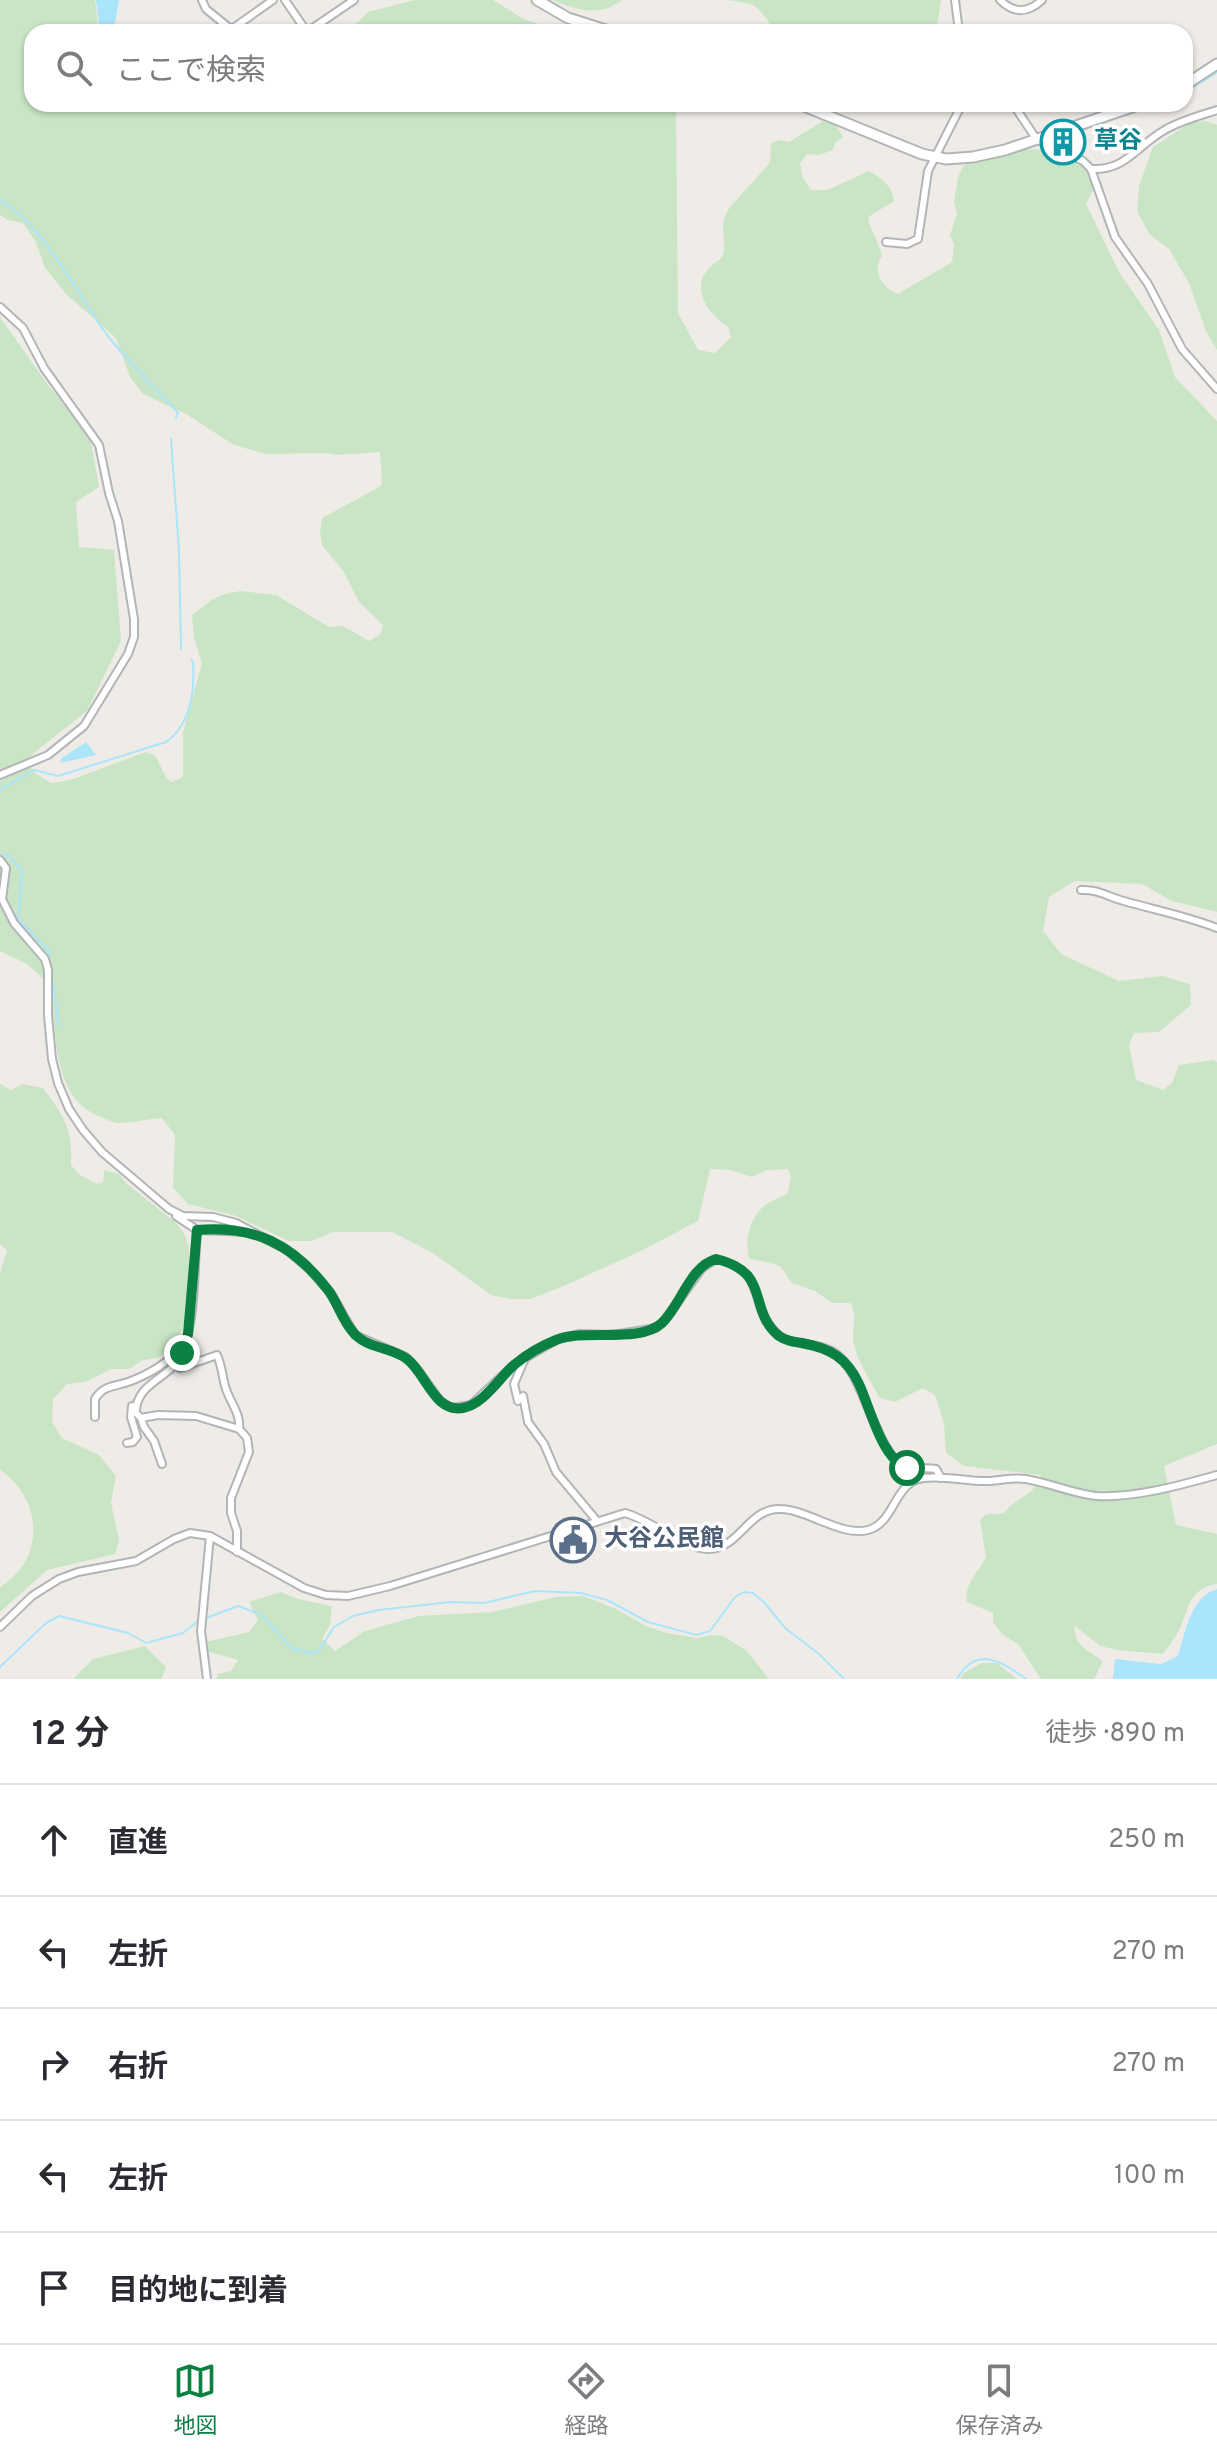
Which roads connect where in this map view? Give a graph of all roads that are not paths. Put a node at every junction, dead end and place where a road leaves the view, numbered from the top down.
1 (273, 0) edge
2 (285, 0) edge
3 (335, 0) edge
4 (354, 0) edge
5 (537, 0) edge
6 (955, 0) edge
7 (1000, 0) edge
8 (1042, 0) edge
9 (204, 1) edge
10 (341, 9) junction
11 (225, 24) edge
12 (240, 24) edge
13 (302, 24) edge
14 (319, 24) edge
15 (587, 24) edge
16 (958, 24) edge
17 (1217, 64) edge
18 (1193, 80) edge
19 (1217, 110) edge
20 (819, 112) edge
21 (958, 112) edge
22 (1018, 112) edge
23 (1118, 112) edge
24 (1037, 140) junction
25 (934, 158) junction
26 (1091, 169) junction
27 (886, 242) dead end
28 (0, 307) edge
29 (1217, 389) edge
30 (0, 775) edge
31 (0, 860) edge
32 (1081, 890) dead end
33 (1217, 928) edge
34 (169, 1209) junction
35 (197, 1230) junction
36 (254, 1232) junction
37 (186, 1342) junction
38 (526, 1356) junction
39 (174, 1365) junction
40 (137, 1400) junction
41 (95, 1417) dead end
42 (141, 1418) junction
43 (239, 1429) junction
44 (127, 1443) dead end
45 (162, 1464) dead end
46 (1217, 1475) edge
47 (941, 1478) junction
48 (597, 1521) junction
49 (210, 1536) junction
50 (237, 1552) junction
51 (0, 1627) edge
52 (207, 1679) edge

1 - 12 street
2 - 13 street
3 - 10 street
4 - 10 street
5 - 15 main road
6 - 16 street
7 - 8 street
9 - 11 street
10 - 14 street
17 - 18 main road
19 - 26 street
20 - 25 main road
21 - 25 street
22 - 24 street
23 - 24 main road
24 - 25 main road
24 - 26 street
25 - 27 street
26 - 29 street
28 - 30 street
31 - 34 street
32 - 33 street
34 - 35 street
34 - 36 street
35 - 36 street
35 - 37 street
36 - 38 street
37 - 39 street
37 - 41 street
38 - 47 street
38 - 48 street
39 - 40 street
39 - 43 street
40 - 42 street
40 - 44 street
42 - 43 street
42 - 45 street
43 - 50 street
46 - 47 street
47 - 48 street
48 - 50 street
49 - 50 street
49 - 51 street
49 - 52 street

